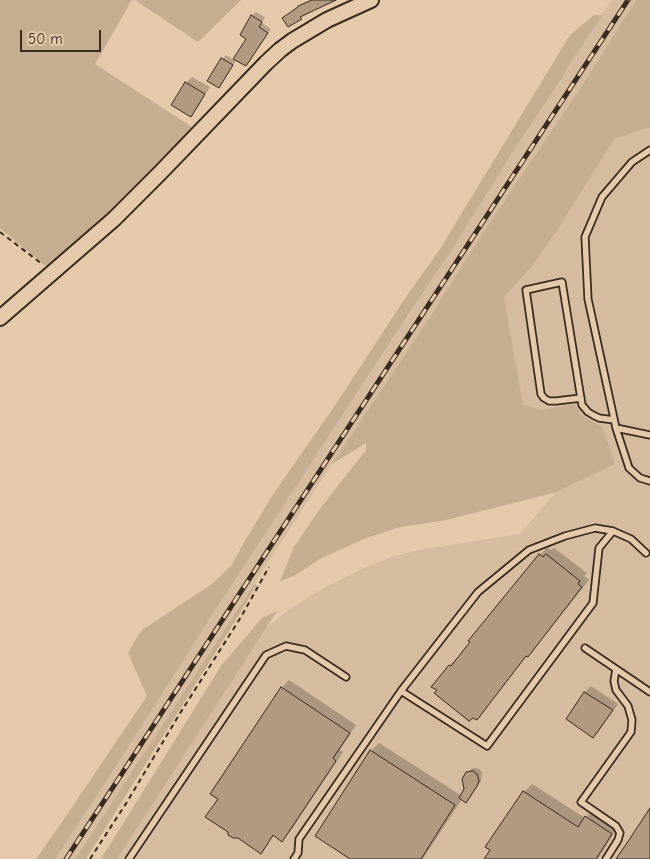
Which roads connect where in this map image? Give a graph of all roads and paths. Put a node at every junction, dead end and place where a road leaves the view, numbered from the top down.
1 (371, 0) edge
2 (650, 150) edge
3 (0, 232) edge
4 (52, 273) junction
5 (0, 318) edge
6 (581, 398) junction
7 (614, 420) junction
8 (616, 428) junction
9 (650, 435) edge
10 (650, 481) edge
11 (613, 531) junction
12 (646, 553) dead end
13 (269, 567) dead end
14 (586, 648) dead end
15 (616, 669) junction
16 (346, 678) dead end
17 (401, 691) junction
18 (650, 692) edge
19 (90, 859) edge
20 (129, 859) edge
21 (294, 859) edge
22 (606, 859) edge

1 - 4 street
2 - 7 lane
3 - 4 path
4 - 5 street
6 - 6 lane
6 - 7 lane
7 - 8 lane
8 - 9 lane
8 - 10 lane
11 - 12 lane
11 - 17 lane
11 - 17 lane
13 - 19 path
14 - 15 lane
15 - 18 lane
15 - 22 lane
16 - 20 lane
17 - 21 lane

